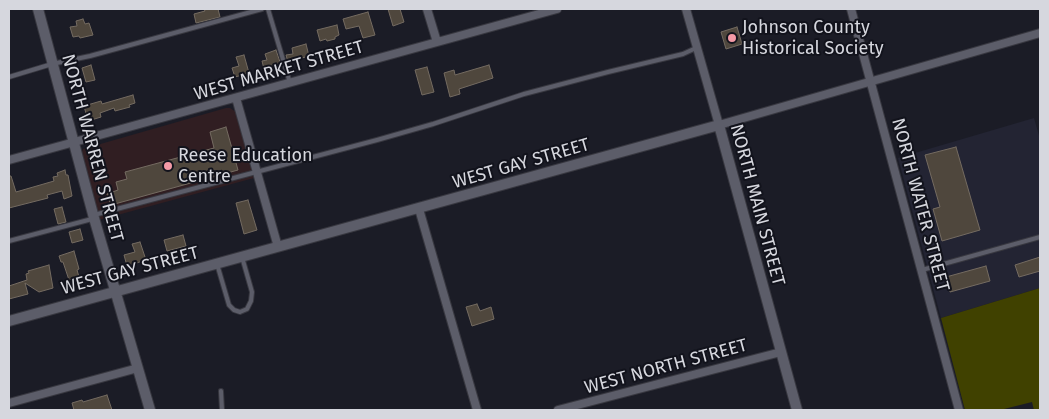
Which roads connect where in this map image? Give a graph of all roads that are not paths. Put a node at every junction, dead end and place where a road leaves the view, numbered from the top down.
1 (38, 9) edge
2 (262, 9) edge
3 (268, 9) edge
4 (427, 9) edge
5 (557, 9) edge
6 (686, 9) edge
7 (851, 9) edge
8 (1040, 33) edge
9 (437, 42) junction
10 (696, 48) junction
11 (52, 64) junction
12 (9, 77) edge
13 (872, 81) junction
14 (290, 83) junction
15 (236, 98) junction
16 (718, 125) junction
17 (74, 142) junction
18 (9, 160) edge
19 (257, 173) junction
20 (419, 209) junction
21 (94, 216) junction
22 (1040, 237) edge
23 (9, 241) edge
24 (278, 247) junction
25 (242, 257) junction
26 (217, 264) junction
27 (922, 270) junction
28 (115, 291) junction
29 (9, 321) edge
30 (781, 352) junction
31 (138, 368) junction
32 (222, 391) dead end
33 (9, 404) edge
34 (150, 410) edge
35 (222, 410) edge
36 (477, 410) edge
37 (558, 410) edge
38 (796, 410) edge
39 (959, 410) edge

1 - 11 street, NORTH WARREN STREET
2 - 11 lane
3 - 14 lane
4 - 9 street
5 - 9 street, WEST MARKET STREET
6 - 10 street, NORTH MAIN STREET
7 - 13 street, NORTH WATER STREET
8 - 13 street, WEST GAY STREET
9 - 14 street, WEST MARKET STREET
10 - 16 street, NORTH MAIN STREET
10 - 19 lane
11 - 12 lane
11 - 17 street, NORTH WARREN STREET
13 - 16 street, WEST GAY STREET
13 - 27 street, NORTH WATER STREET
14 - 15 street, WEST MARKET STREET
15 - 17 street, WEST MARKET STREET
15 - 19 street
16 - 20 street, WEST GAY STREET
16 - 30 street, NORTH MAIN STREET
17 - 18 street, WEST MARKET STREET
17 - 21 street, NORTH WARREN STREET
19 - 21 lane
19 - 24 street
20 - 24 street, WEST GAY STREET
20 - 36 street
21 - 23 lane
21 - 28 street, NORTH WARREN STREET
22 - 27 lane
24 - 25 street, WEST GAY STREET
25 - 26 street, WEST GAY STREET
25 - 26 lane
26 - 28 street, WEST GAY STREET
27 - 39 street, NORTH WATER STREET
28 - 29 street, WEST GAY STREET
28 - 31 street, NORTH WARREN STREET
30 - 37 street, WEST NORTH STREET
30 - 38 street, NORTH MAIN STREET
31 - 33 street
31 - 34 street, NORTH WARREN STREET
32 - 35 lane

